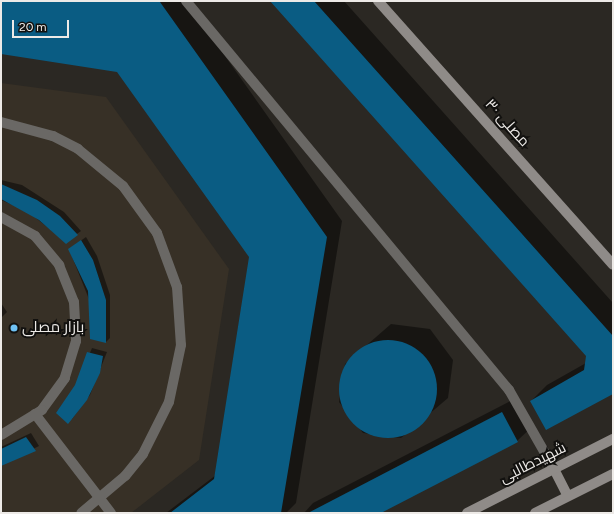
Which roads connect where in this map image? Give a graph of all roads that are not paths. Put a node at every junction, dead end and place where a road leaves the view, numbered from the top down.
1 (186, 1) edge
2 (378, 1) edge
3 (1, 122) edge
4 (1, 217) edge
5 (613, 265) edge
6 (35, 414) junction
7 (1, 435) edge
8 (613, 439) edge
9 (554, 469) junction
10 (613, 474) edge
11 (568, 496) junction
12 (100, 500) junction
13 (81, 513) edge
14 (110, 513) edge
15 (467, 513) edge
16 (535, 513) edge

1 - 9 lane
2 - 5 street, مصلی ۳۰
3 - 12 lane
4 - 6 lane
6 - 7 lane
6 - 12 lane
8 - 9 street, شهیدطالبی
9 - 11 street
9 - 15 street, شهیدطالبی
10 - 11 street
11 - 16 street
12 - 13 lane
12 - 14 lane

